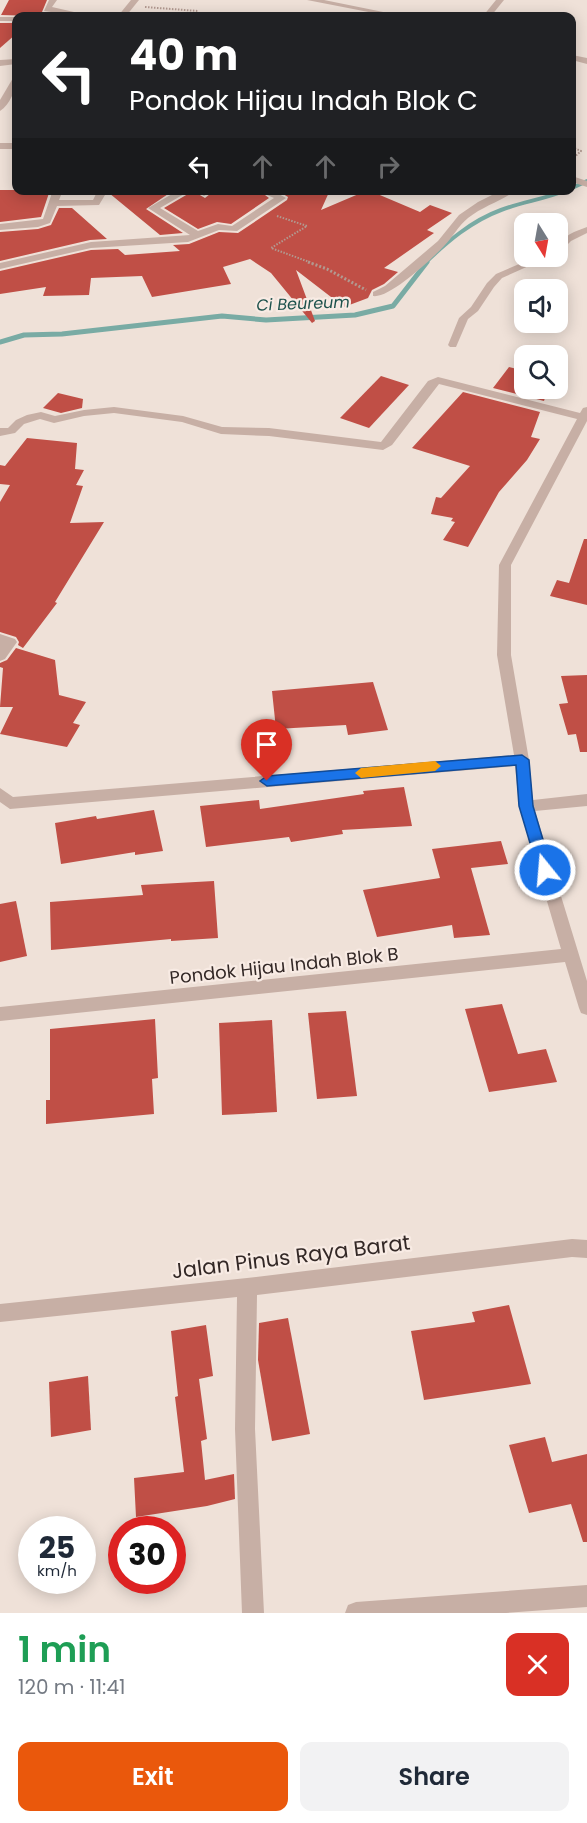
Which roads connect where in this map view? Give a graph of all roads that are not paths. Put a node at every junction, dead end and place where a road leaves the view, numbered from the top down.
1 (53, 0) edge
2 (310, 0) edge
3 (500, 0) edge
4 (70, 12) edge
5 (377, 12) edge
6 (490, 12) edge
7 (12, 87) edge
8 (0, 108) edge
9 (56, 195) edge
10 (101, 195) edge
11 (178, 195) edge
12 (276, 195) edge
13 (501, 195) edge
14 (53, 203) junction
15 (0, 227) edge
16 (587, 230) edge
17 (197, 235) junction
18 (568, 239) edge
19 (0, 266) edge
20 (518, 267) edge
21 (377, 294) road end
22 (453, 345) dead end
23 (585, 415) edge
24 (0, 432) edge
25 (0, 639) edge
26 (0, 657) edge
27 (522, 760) junction
28 (5, 798) edge
29 (587, 800) edge
30 (526, 806) junction
31 (571, 955) junction
32 (587, 1008) edge
33 (0, 1014) edge
34 (582, 1247) edge
35 (247, 1287) junction
36 (0, 1313) edge
37 (587, 1596) edge
38 (253, 1613) edge
39 (356, 1613) edge

1 - 4 street
2 - 5 street
3 - 6 street
7 - 8 street
9 - 14 street
10 - 14 street
11 - 17 street
12 - 17 street
13 - 21 street
14 - 15 street
16 - 18 lane
17 - 19 street
20 - 22 lane
23 - 24 street
23 - 27 street
25 - 26 street
27 - 28 street
27 - 30 street
29 - 30 street
30 - 31 street
31 - 32 street
31 - 33 street, Pondok Hijau Indah Blok B
34 - 35 street, Jalan Pinus Raya Barat
35 - 36 street, Jalan Pinus Raya Barat
35 - 38 street
37 - 39 street

